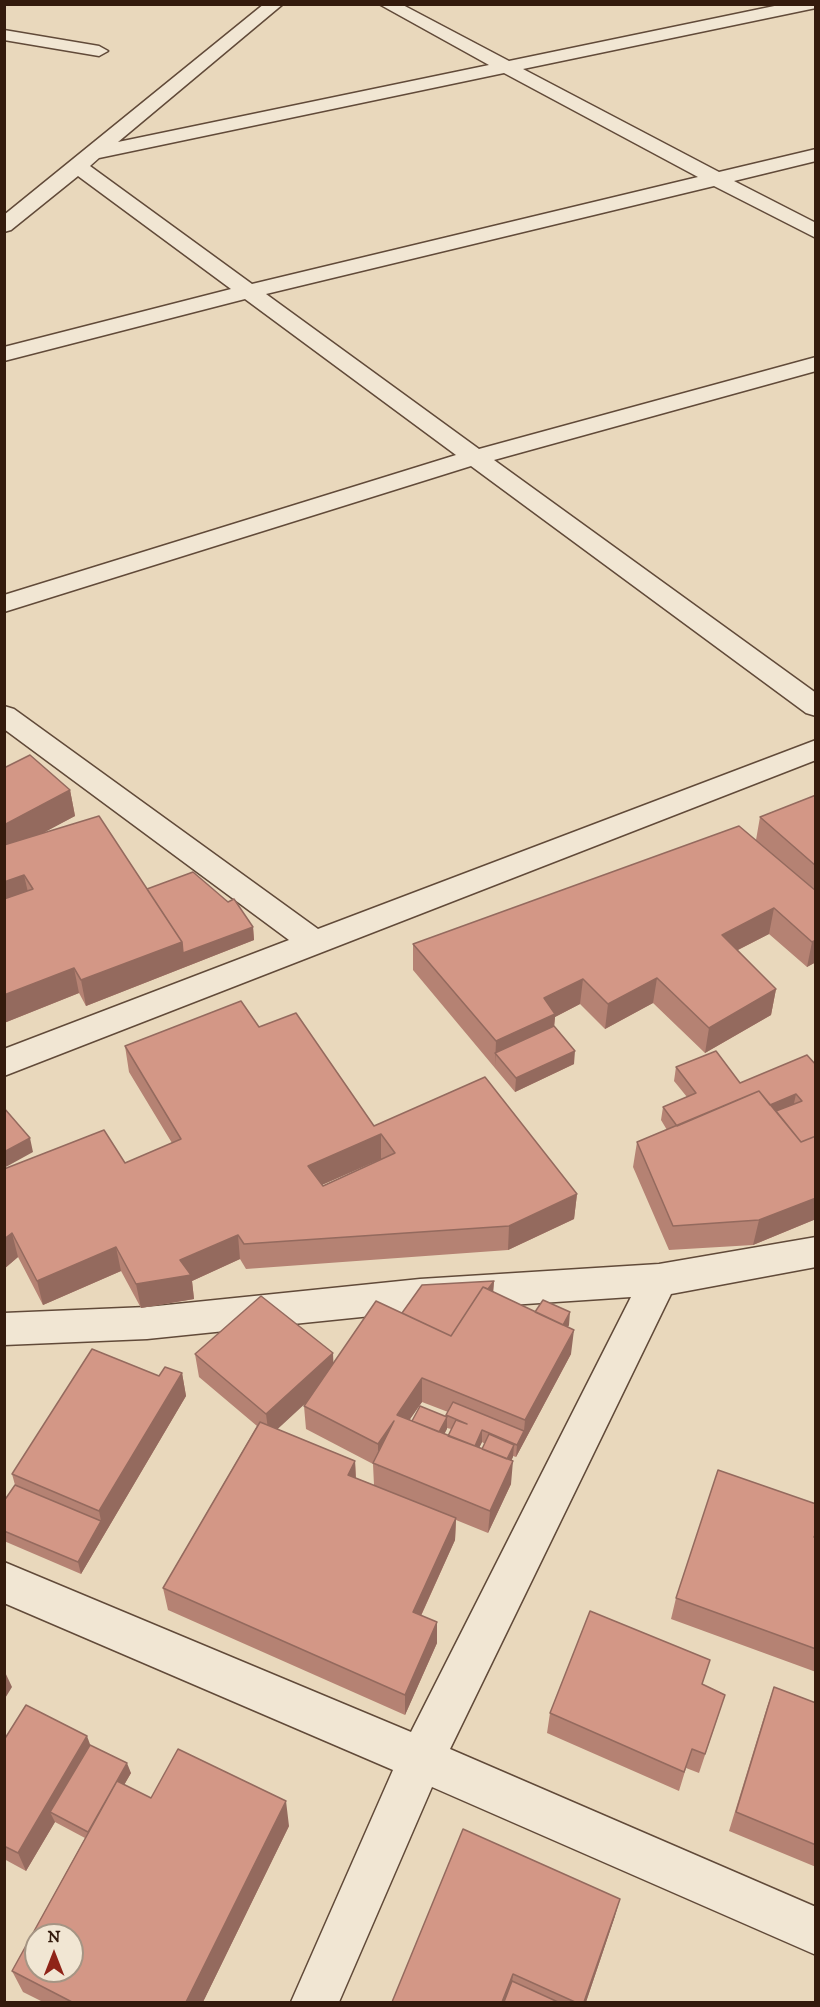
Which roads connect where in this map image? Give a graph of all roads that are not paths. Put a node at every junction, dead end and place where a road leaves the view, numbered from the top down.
1 (275, 4) edge
2 (387, 4) edge
3 (811, 4) edge
4 (4, 35) edge
5 (99, 51) dead end
6 (504, 66) junction
7 (816, 155) edge
8 (86, 159) junction
9 (716, 179) junction
10 (4, 226) edge
11 (816, 232) edge
12 (247, 292) junction
13 (4, 354) edge
14 (816, 364) edge
15 (476, 457) junction
16 (4, 604) edge
17 (816, 707) edge
18 (4, 715) edge
19 (816, 749) edge
20 (316, 944) junction
21 (4, 1063) edge
22 (816, 1252) edge
23 (659, 1280) junction
24 (4, 1329) edge
25 (4, 1582) edge
26 (421, 1759) junction
27 (816, 1931) edge
28 (315, 2002) edge

1 - 8 street
2 - 6 street
3 - 6 street
4 - 5 street
6 - 8 street
6 - 9 street
7 - 9 street
8 - 10 street
8 - 12 street
9 - 11 street
9 - 12 street
12 - 13 street
12 - 15 street
14 - 15 street
15 - 16 street
15 - 17 street
18 - 20 street
19 - 20 street
20 - 21 street
22 - 23 street
23 - 24 street
23 - 26 street
25 - 26 street
26 - 27 street
26 - 28 street

